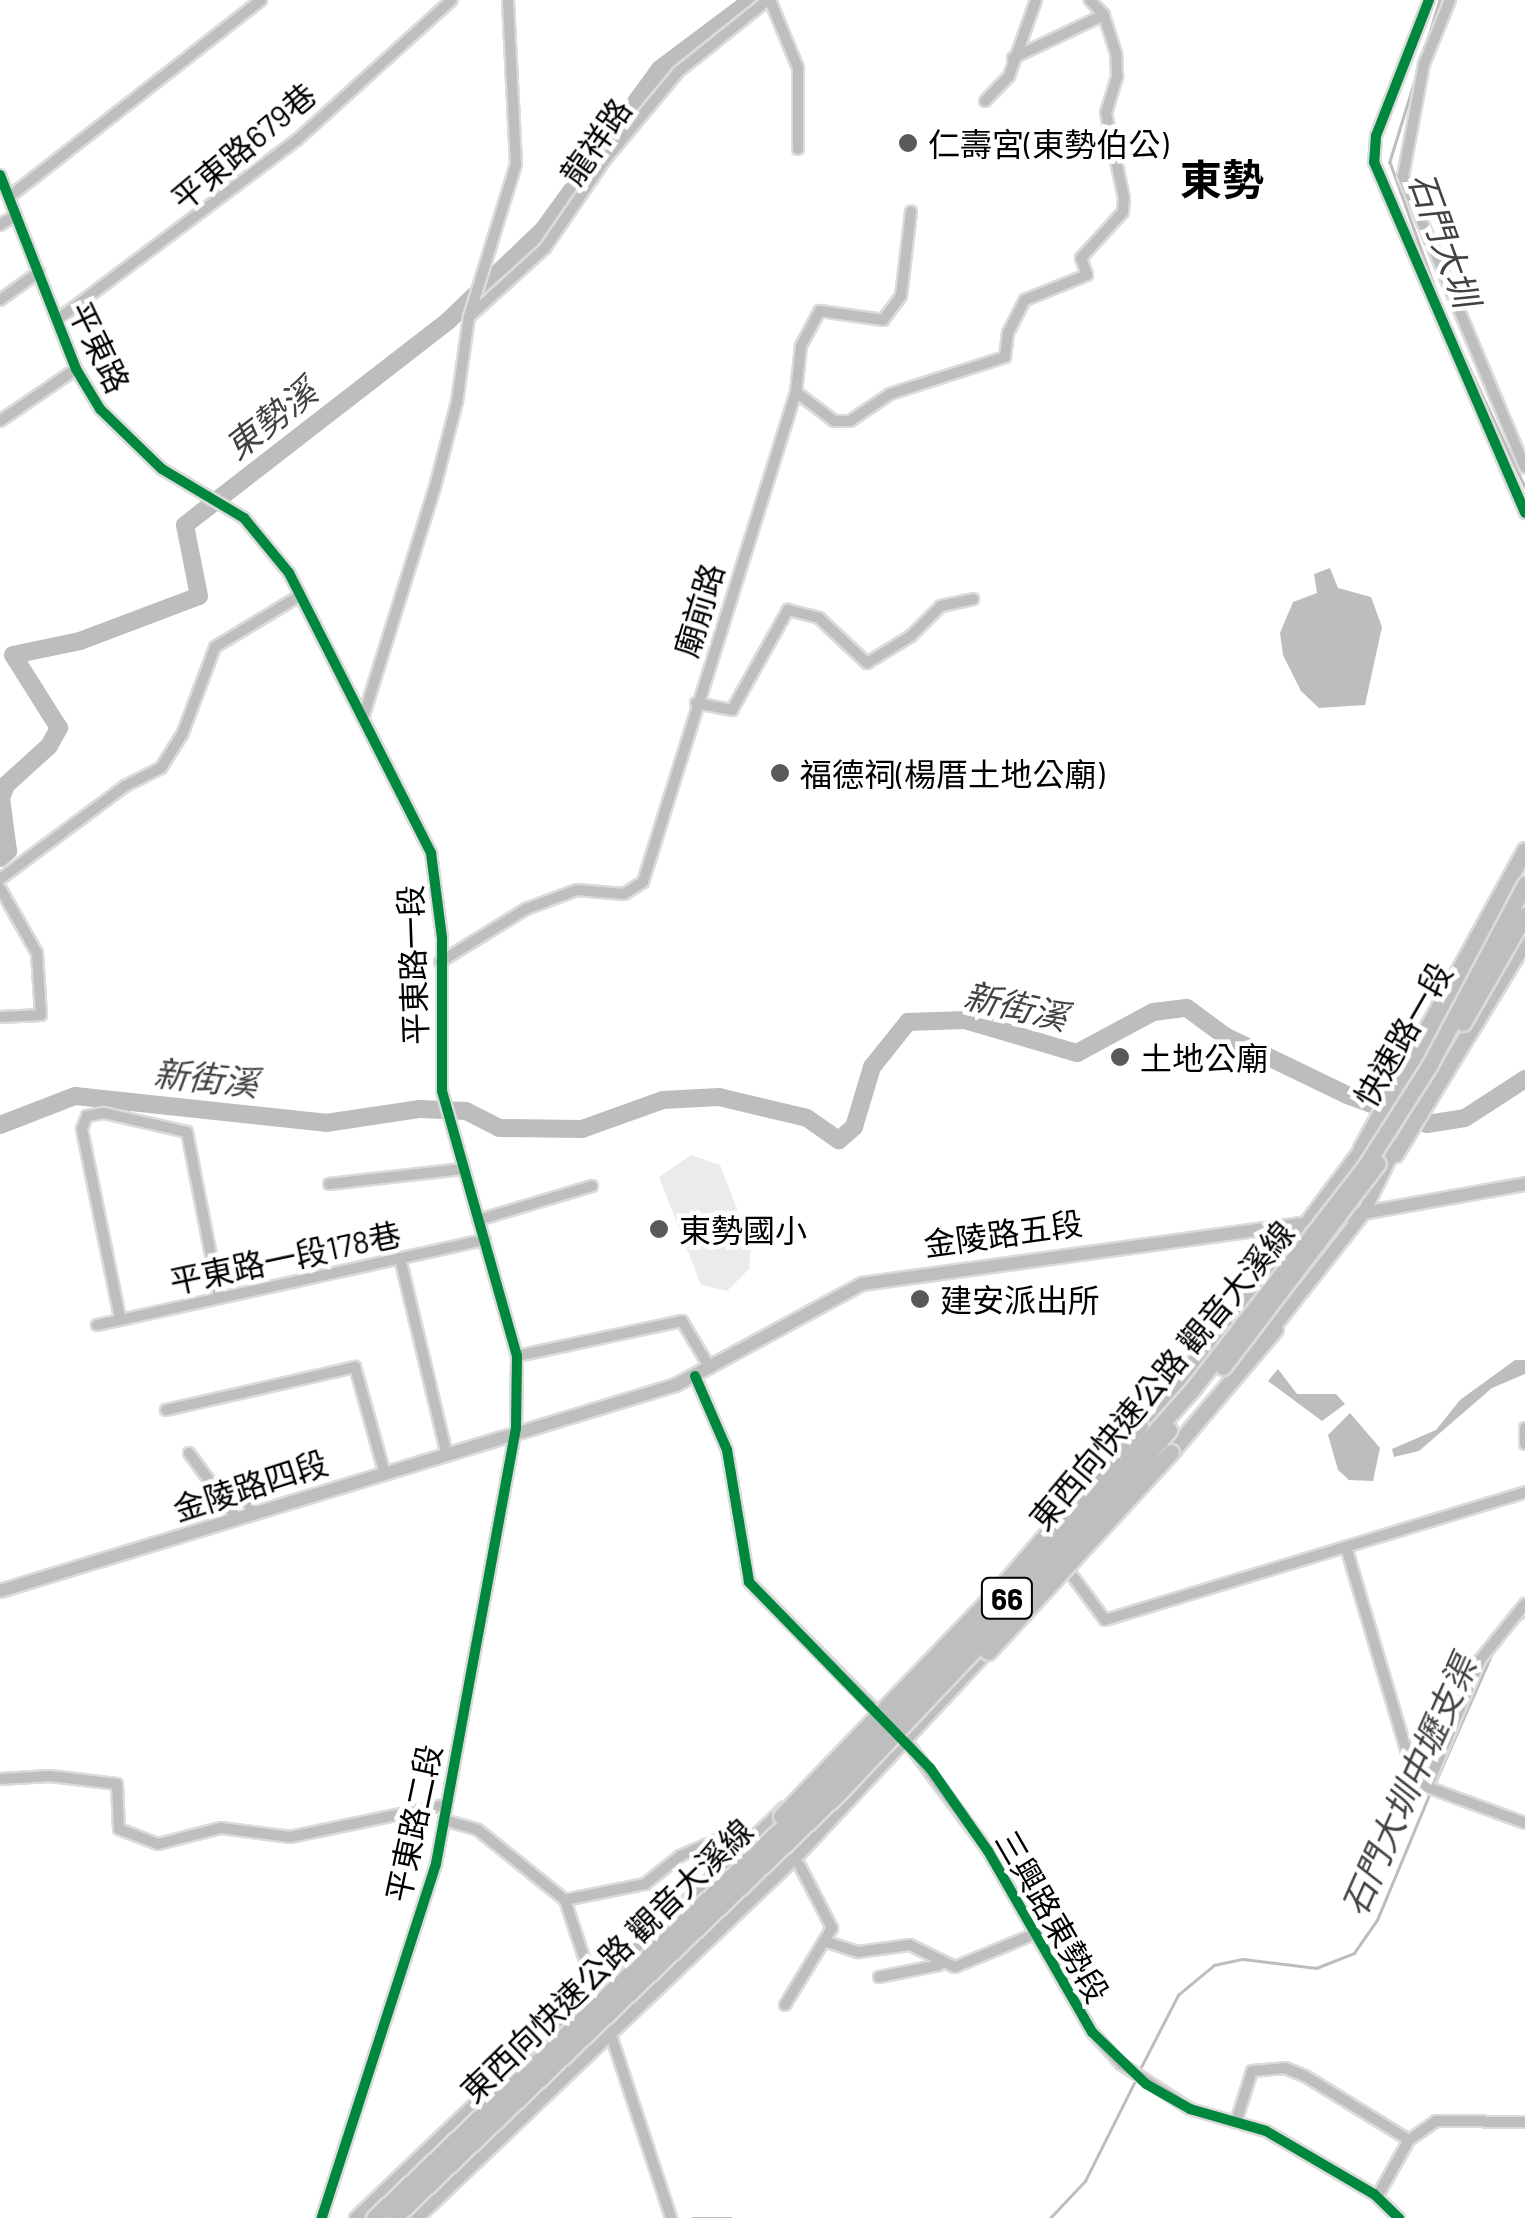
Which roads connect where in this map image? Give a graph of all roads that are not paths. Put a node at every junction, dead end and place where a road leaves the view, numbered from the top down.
1 (261, 0) edge
2 (452, 0) edge
3 (508, 0) edge
4 (769, 0) edge
5 (1036, 0) edge
6 (1090, 0) edge
7 (1430, 0) edge
8 (1450, 0) edge
9 (1104, 15) junction
10 (1012, 58) junction
11 (985, 101) dead end
12 (798, 149) dead end
13 (0, 174) edge
14 (9, 197) junction
15 (911, 212) dead end
16 (16, 215) junction
17 (0, 225) edge
18 (39, 272) junction
19 (0, 300) edge
20 (469, 317) junction
21 (58, 320) junction
22 (76, 369) junction
23 (796, 392) junction
24 (0, 421) edge
25 (1525, 468) edge
26 (212, 496) joint
27 (1525, 512) edge
28 (301, 595) junction
29 (973, 598) dead end
30 (696, 703) junction
31 (363, 718) junction
32 (1525, 850) edge
33 (1525, 864) edge
34 (0, 879) edge
35 (1525, 884) edge
36 (0, 888) edge
37 (1525, 915) edge
38 (1525, 936) edge
39 (440, 962) junction
40 (0, 1016) edge
41 (1391, 1103) junction
42 (1420, 1112) junction
43 (1399, 1147) joint
44 (1362, 1148) joint
45 (462, 1169) junction
46 (329, 1184) dead end
47 (1525, 1184) edge
48 (592, 1186) dead end
49 (1363, 1214) junction
50 (478, 1220) junction
51 (1312, 1222) junction
52 (485, 1240) junction
53 (400, 1258) junction
54 (1253, 1292) junction
55 (219, 1297) junction
56 (120, 1318) junction
57 (96, 1325) dead end
58 (1276, 1329) junction
59 (517, 1356) junction
60 (710, 1368) junction
61 (695, 1376) junction
62 (166, 1410) dead end
63 (516, 1428) junction
64 (1525, 1428) edge
65 (1525, 1444) edge
66 (446, 1451) junction
67 (189, 1453) dead end
68 (384, 1471) junction
69 (240, 1478) dead end
70 (1525, 1492) edge
71 (252, 1513) junction
72 (236, 1517) junction
73 (1346, 1547) junction
74 (1070, 1574) dead end
75 (0, 1591) edge
76 (1525, 1604) edge
77 (882, 1717) junction
78 (907, 1740) junction
79 (0, 1779) edge
80 (1428, 1787) junction
81 (445, 1804) junction
82 (444, 1820) junction
83 (1525, 1822) edge
84 (726, 1836) dead end
85 (800, 1866) dead end
86 (566, 1900) junction
87 (717, 1901) junction
88 (1037, 1933) junction
89 (827, 1942) junction
90 (939, 1965) junction
91 (879, 1977) dead end
92 (594, 1990) junction
93 (785, 2004) dead end
94 (610, 2030) junction
95 (1236, 2122) junction
96 (1525, 2122) edge
97 (1408, 2140) junction
98 (1377, 2197) junction
99 (322, 2218) edge
100 (356, 2218) edge
101 (374, 2218) edge
102 (394, 2218) edge
103 (417, 2218) edge
104 (672, 2218) edge
105 (1399, 2218) edge

1 - 14 street
2 - 21 street, 平東路679巷
3 - 20 street, 龍祥路
4 - 12 street
4 - 20 street, 龍祥路
5 - 10 street
6 - 9 street
7 - 27 street
8 - 25 street
9 - 10 street
9 - 23 street
10 - 11 street
13 - 14 street, 平東路
14 - 16 street, 平東路
15 - 23 street, 廟前路
16 - 17 street
16 - 18 street, 平東路
18 - 19 street
18 - 21 street, 平東路
20 - 31 street, 龍祥路
21 - 22 street, 平東路
22 - 24 street
22 - 26 street, 平東路
23 - 30 street, 廟前路
26 - 28 street, 平東路一段
28 - 31 street, 平東路一段
28 - 34 street
29 - 30 street
30 - 39 street, 廟前路
31 - 39 street, 平東路一段
32 - 41 highway
33 - 41 main road, 快速路一段
35 - 87 highway, 東西向快速公路 觀音大溪線 / 66, bridge
36 - 40 street
37 - 87 highway, 東西向快速公路 觀音大溪線 / 66, bridge
38 - 42 main road, 快速路一段
38 - 42 highway
39 - 45 street, 平東路一段
41 - 44 highway
42 - 43 highway
43 - 49 main road, 快速路一段 / 66
44 - 51 main road, 快速路一段 / 66
45 - 46 street
45 - 50 street, 平東路一段
47 - 49 main road, 金陵路五段
48 - 50 street
49 - 51 main road, 金陵路五段
49 - 58 main road, 66
50 - 52 street, 平東路一段
51 - 54 main road, 66
51 - 60 main road, 金陵路五段
52 - 53 street, 平東路一段178巷
52 - 59 street, 平東路一段
53 - 55 street, 平東路一段178巷
53 - 66 street
54 - 77 main road, 66
54 - 87 highway, bridge
55 - 56 street, 平東路一段178巷
55 - 56 street
56 - 57 street, 平東路一段178巷
58 - 78 main road, 66
58 - 87 highway, bridge
59 - 60 street
59 - 63 street, 平東路一段
60 - 61 main road, 金陵路五段
61 - 63 main road, 金陵路五段
61 - 77 street, 三興路東勢段
62 - 68 street
63 - 66 main road, 金陵路四段
63 - 81 street, 平東路二段
64 - 65 street
66 - 68 main road, 金陵路四段
67 - 72 street
68 - 71 main road, 金陵路四段
69 - 71 street
70 - 73 street
71 - 72 main road, 金陵路四段
72 - 75 main road, 金陵路四段
73 - 74 street
73 - 80 street
76 - 80 street
77 - 78 street, 三興路東勢段
77 - 92 main road, 66
78 - 88 street, 三興路東勢段
78 - 94 main road, 66
79 - 81 street
80 - 83 street
81 - 82 street, 平東路二段
82 - 86 street
82 - 99 street, 平東路二段
84 - 86 street
85 - 89 street
86 - 92 street
87 - 101 highway, 東西向快速公路 觀音大溪線 / 66, bridge
87 - 102 highway, 東西向快速公路 觀音大溪線 / 66, bridge
88 - 90 street
88 - 95 street, 三興路東勢段
89 - 90 street
89 - 93 street
90 - 91 street
92 - 94 street
92 - 100 main road, 66
94 - 103 main road, 66
94 - 104 street
95 - 97 street
95 - 98 street, 三興路東勢段
96 - 97 street
97 - 98 street
98 - 105 street, 三興路東勢段

